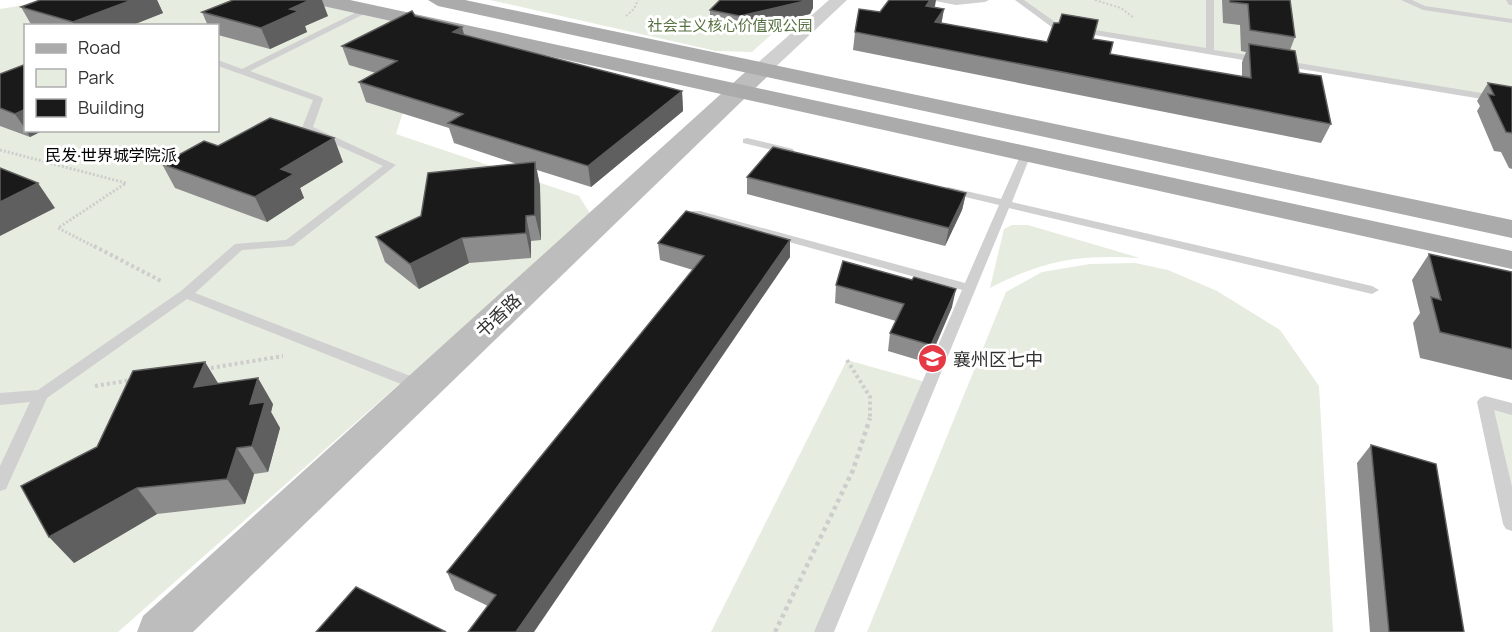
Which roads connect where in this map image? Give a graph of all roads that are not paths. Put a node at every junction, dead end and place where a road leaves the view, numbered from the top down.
1 (323, 0) edge
2 (438, 0) edge
3 (839, 0) edge
4 (934, 0) edge
5 (985, 0) edge
6 (1019, 0) edge
7 (1210, 0) edge
8 (1405, 0) edge
9 (368, 10) junction
10 (1512, 21) edge
11 (1209, 51) junction
12 (219, 63) edge
13 (242, 72) junction
14 (750, 80) junction
15 (1512, 101) edge
16 (747, 141) dead end
17 (1026, 153) junction
18 (803, 155) edge
19 (938, 188) edge
20 (1005, 204) junction
21 (696, 213) edge
22 (1512, 229) edge
23 (1512, 260) edge
24 (969, 288) junction
25 (1372, 290) dead end
26 (186, 294) junction
27 (422, 386) junction
28 (41, 395) junction
29 (0, 399) edge
30 (1512, 409) edge
31 (0, 484) edge
32 (1512, 524) edge
33 (160, 632) edge
34 (824, 632) edge

1 - 9 main road
2 - 14 main road
3 - 14 street, 书香路
4 - 5 lane
6 - 11 lane
7 - 11 lane
8 - 10 lane
9 - 13 lane
9 - 14 main road
11 - 15 lane
12 - 13 lane
13 - 26 lane
14 - 17 main road
14 - 22 main road
14 - 27 street, 书香路
16 - 18 lane
17 - 20 lane
17 - 23 main road
19 - 20 lane
20 - 24 lane
20 - 25 lane
21 - 24 lane
24 - 34 lane
26 - 27 lane
26 - 28 lane
27 - 33 street, 书香路
28 - 29 lane
28 - 31 lane
30 - 32 lane

